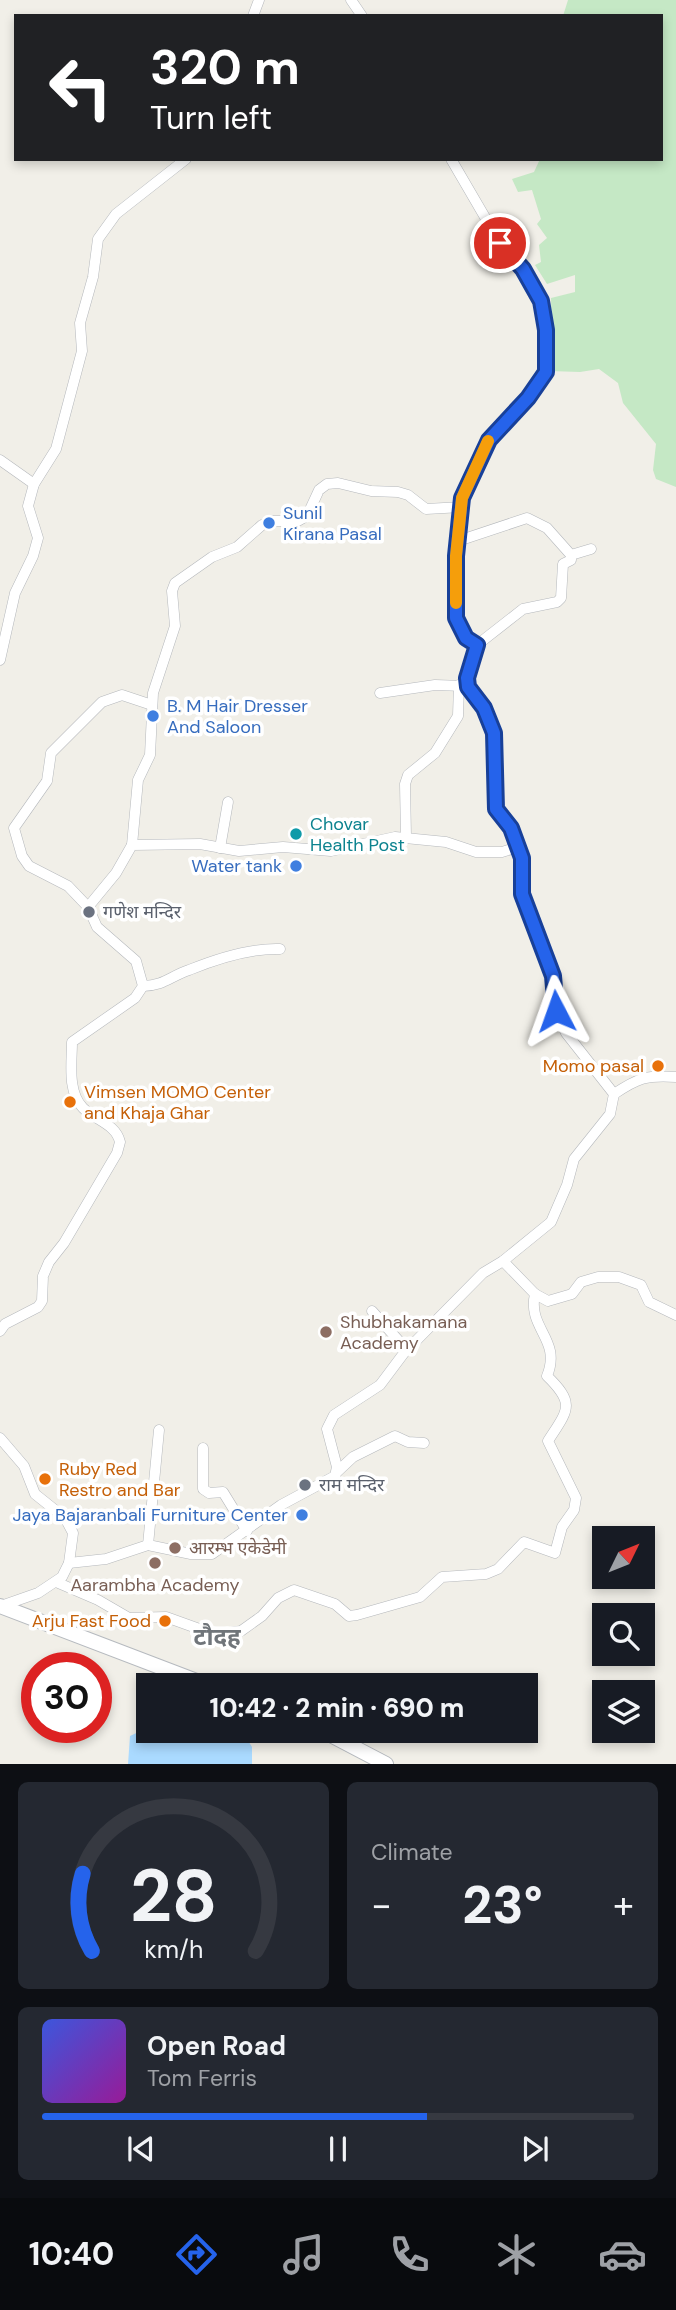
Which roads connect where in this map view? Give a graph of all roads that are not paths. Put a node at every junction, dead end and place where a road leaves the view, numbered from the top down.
1 (183, 161) edge
2 (452, 161) edge
3 (0, 460) edge
4 (34, 484) junction
5 (462, 507) junction
6 (458, 541) junction
7 (591, 549) dead end
8 (571, 555) junction
9 (477, 645) junction
10 (0, 660) edge
11 (464, 686) junction
12 (380, 693) dead end
13 (152, 705) junction
14 (229, 802) dead end
15 (406, 837) junction
16 (132, 845) junction
17 (518, 847) junction
18 (220, 848) junction
19 (88, 907) junction
20 (280, 949) dead end
21 (143, 986) junction
22 (676, 1077) edge
23 (614, 1094) junction
24 (503, 1262) junction
25 (535, 1294) junction
26 (372, 1311) dead end
27 (676, 1315) edge
28 (0, 1331) edge
29 (407, 1350) junction
30 (159, 1430) dead end
31 (0, 1438) edge
32 (424, 1443) dead end
33 (203, 1447) dead end
34 (337, 1472) junction
35 (247, 1531) junction
36 (148, 1545) junction
37 (69, 1563) junction
38 (56, 1582) junction
39 (1, 1606) edge
40 (176, 1673) edge
41 (346, 1743) edge
42 (386, 1764) edge

1 - 4 street
2 - 5 street
3 - 4 street
4 - 10 street
5 - 6 street
5 - 13 street
6 - 8 street
6 - 9 street
7 - 8 street
8 - 9 street
9 - 11 street
11 - 12 street
11 - 15 street
11 - 17 street
13 - 16 street
13 - 19 street
14 - 18 street
15 - 17 street
15 - 18 street
16 - 18 street
16 - 19 street
17 - 23 street
19 - 21 street
20 - 21 street
21 - 28 street
22 - 23 street
23 - 24 street
24 - 25 street
24 - 29 street
25 - 27 street
25 - 38 street
26 - 29 street
29 - 34 street
30 - 36 street
31 - 37 street
32 - 34 street
33 - 35 street
34 - 35 street
35 - 36 street
36 - 37 street
37 - 38 street
38 - 39 street
39 - 40 main road
41 - 42 main road

